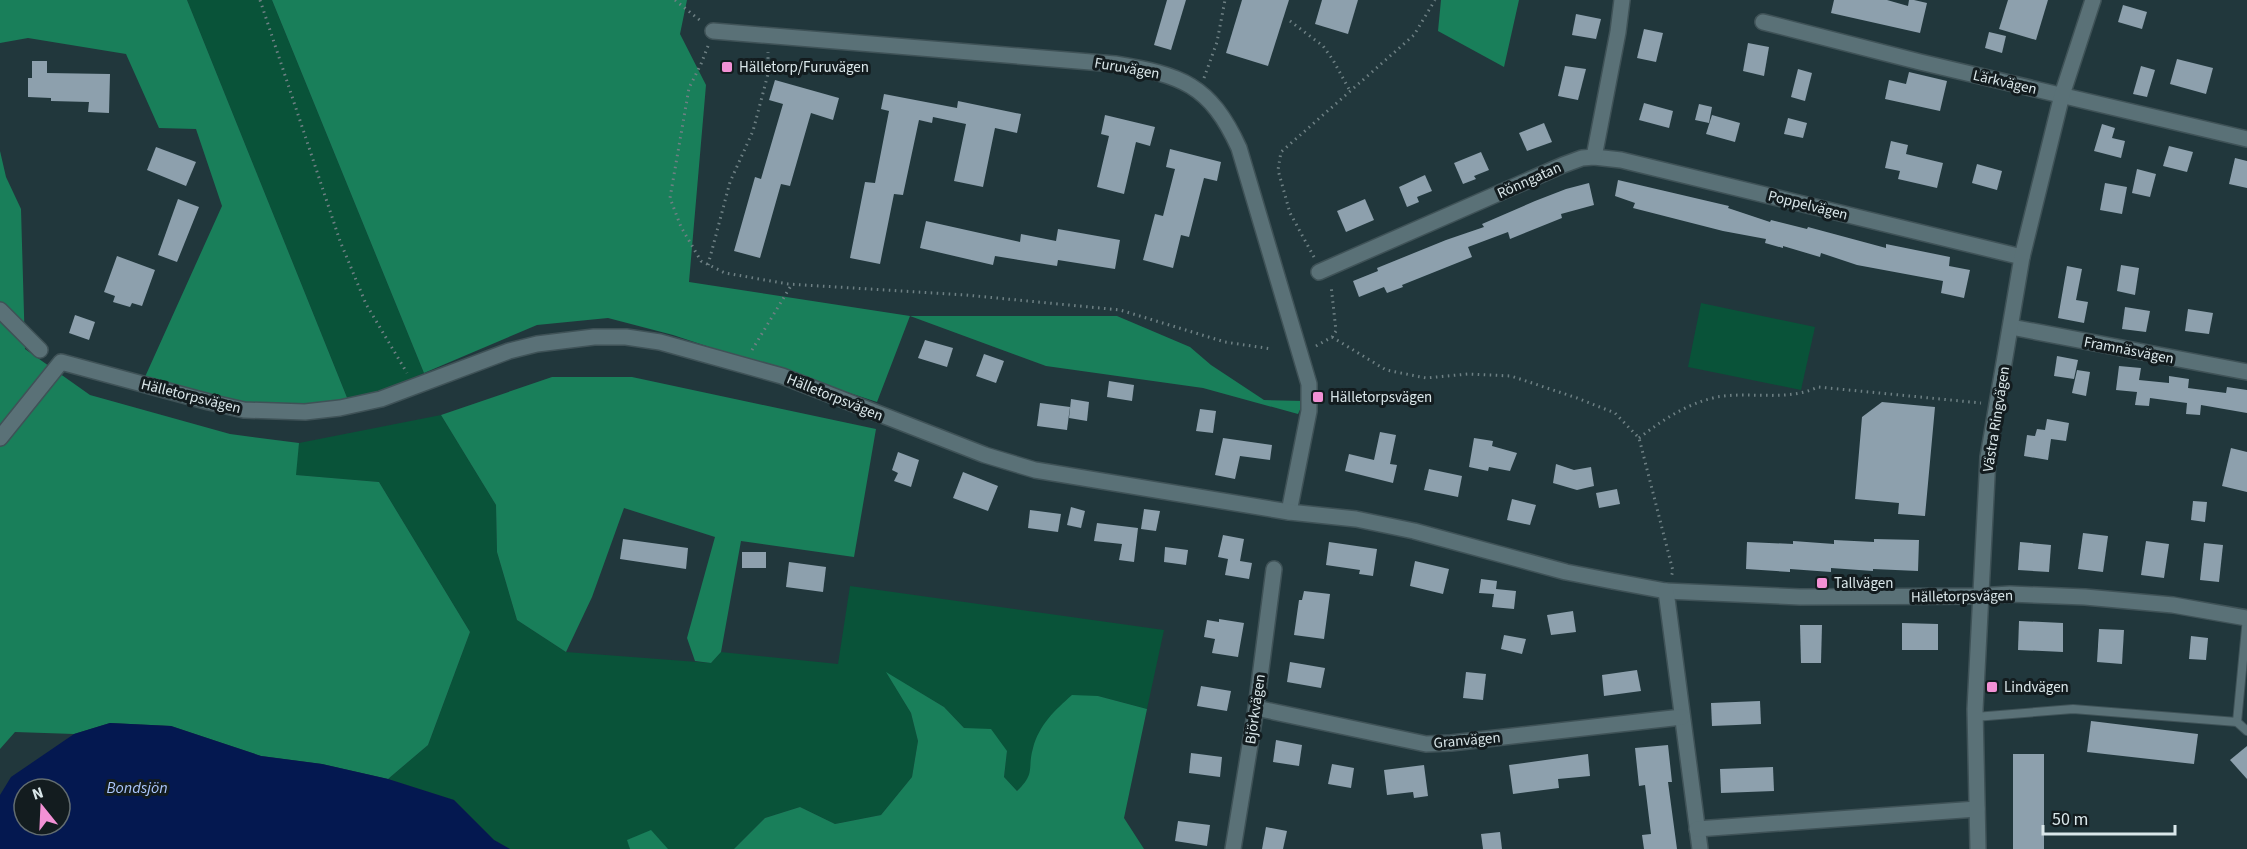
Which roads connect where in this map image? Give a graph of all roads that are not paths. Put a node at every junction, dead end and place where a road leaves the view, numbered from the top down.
1 (1622, 0) edge
2 (2093, 0) edge
3 (1763, 22) dead end
4 (713, 31) road end
5 (2062, 95) junction
6 (2247, 139) edge
7 (1594, 157) junction
8 (2022, 257) junction
9 (1319, 272) road end
10 (0, 310) edge
11 (2010, 327) junction
12 (40, 350) dead end
13 (2247, 372) edge
14 (0, 438) edge
15 (1289, 512) junction
16 (1274, 569) dead end
17 (1666, 591) junction
18 (1979, 596) junction
19 (2247, 617) edge
20 (1256, 708) junction
21 (1682, 717) junction
22 (1975, 717) junction
23 (2237, 722) junction
24 (2247, 731) edge
25 (1977, 809) junction
26 (1697, 829) junction
27 (1233, 849) edge
28 (1700, 849) edge
29 (1978, 849) edge

1 - 7 street
2 - 5 street, Västra Ringvägen
3 - 5 street, Lärkvägen
4 - 15 street, Furuvägen
5 - 6 street, Lärkvägen
5 - 8 street, Västra Ringvägen
7 - 8 street, Poppelvägen
7 - 9 street, Rönngatan
8 - 11 street, Västra Ringvägen
10 - 12 street
11 - 13 street, Framnäsvägen
11 - 18 street, Västra Ringvägen
14 - 15 street, Hälletorpsvägen
15 - 17 street, Hälletorpsvägen
16 - 20 street, Björkvägen
17 - 18 street, Hälletorpsvägen
17 - 21 street
18 - 19 street, Hälletorpsvägen
18 - 22 street, Västra Ringvägen
19 - 23 lane
20 - 21 street, Granvägen
20 - 27 street, Björkvägen
21 - 26 street
22 - 23 lane
22 - 25 street, Västra Ringvägen
23 - 24 lane
25 - 26 street
25 - 29 street, Västra Ringvägen
26 - 28 street

